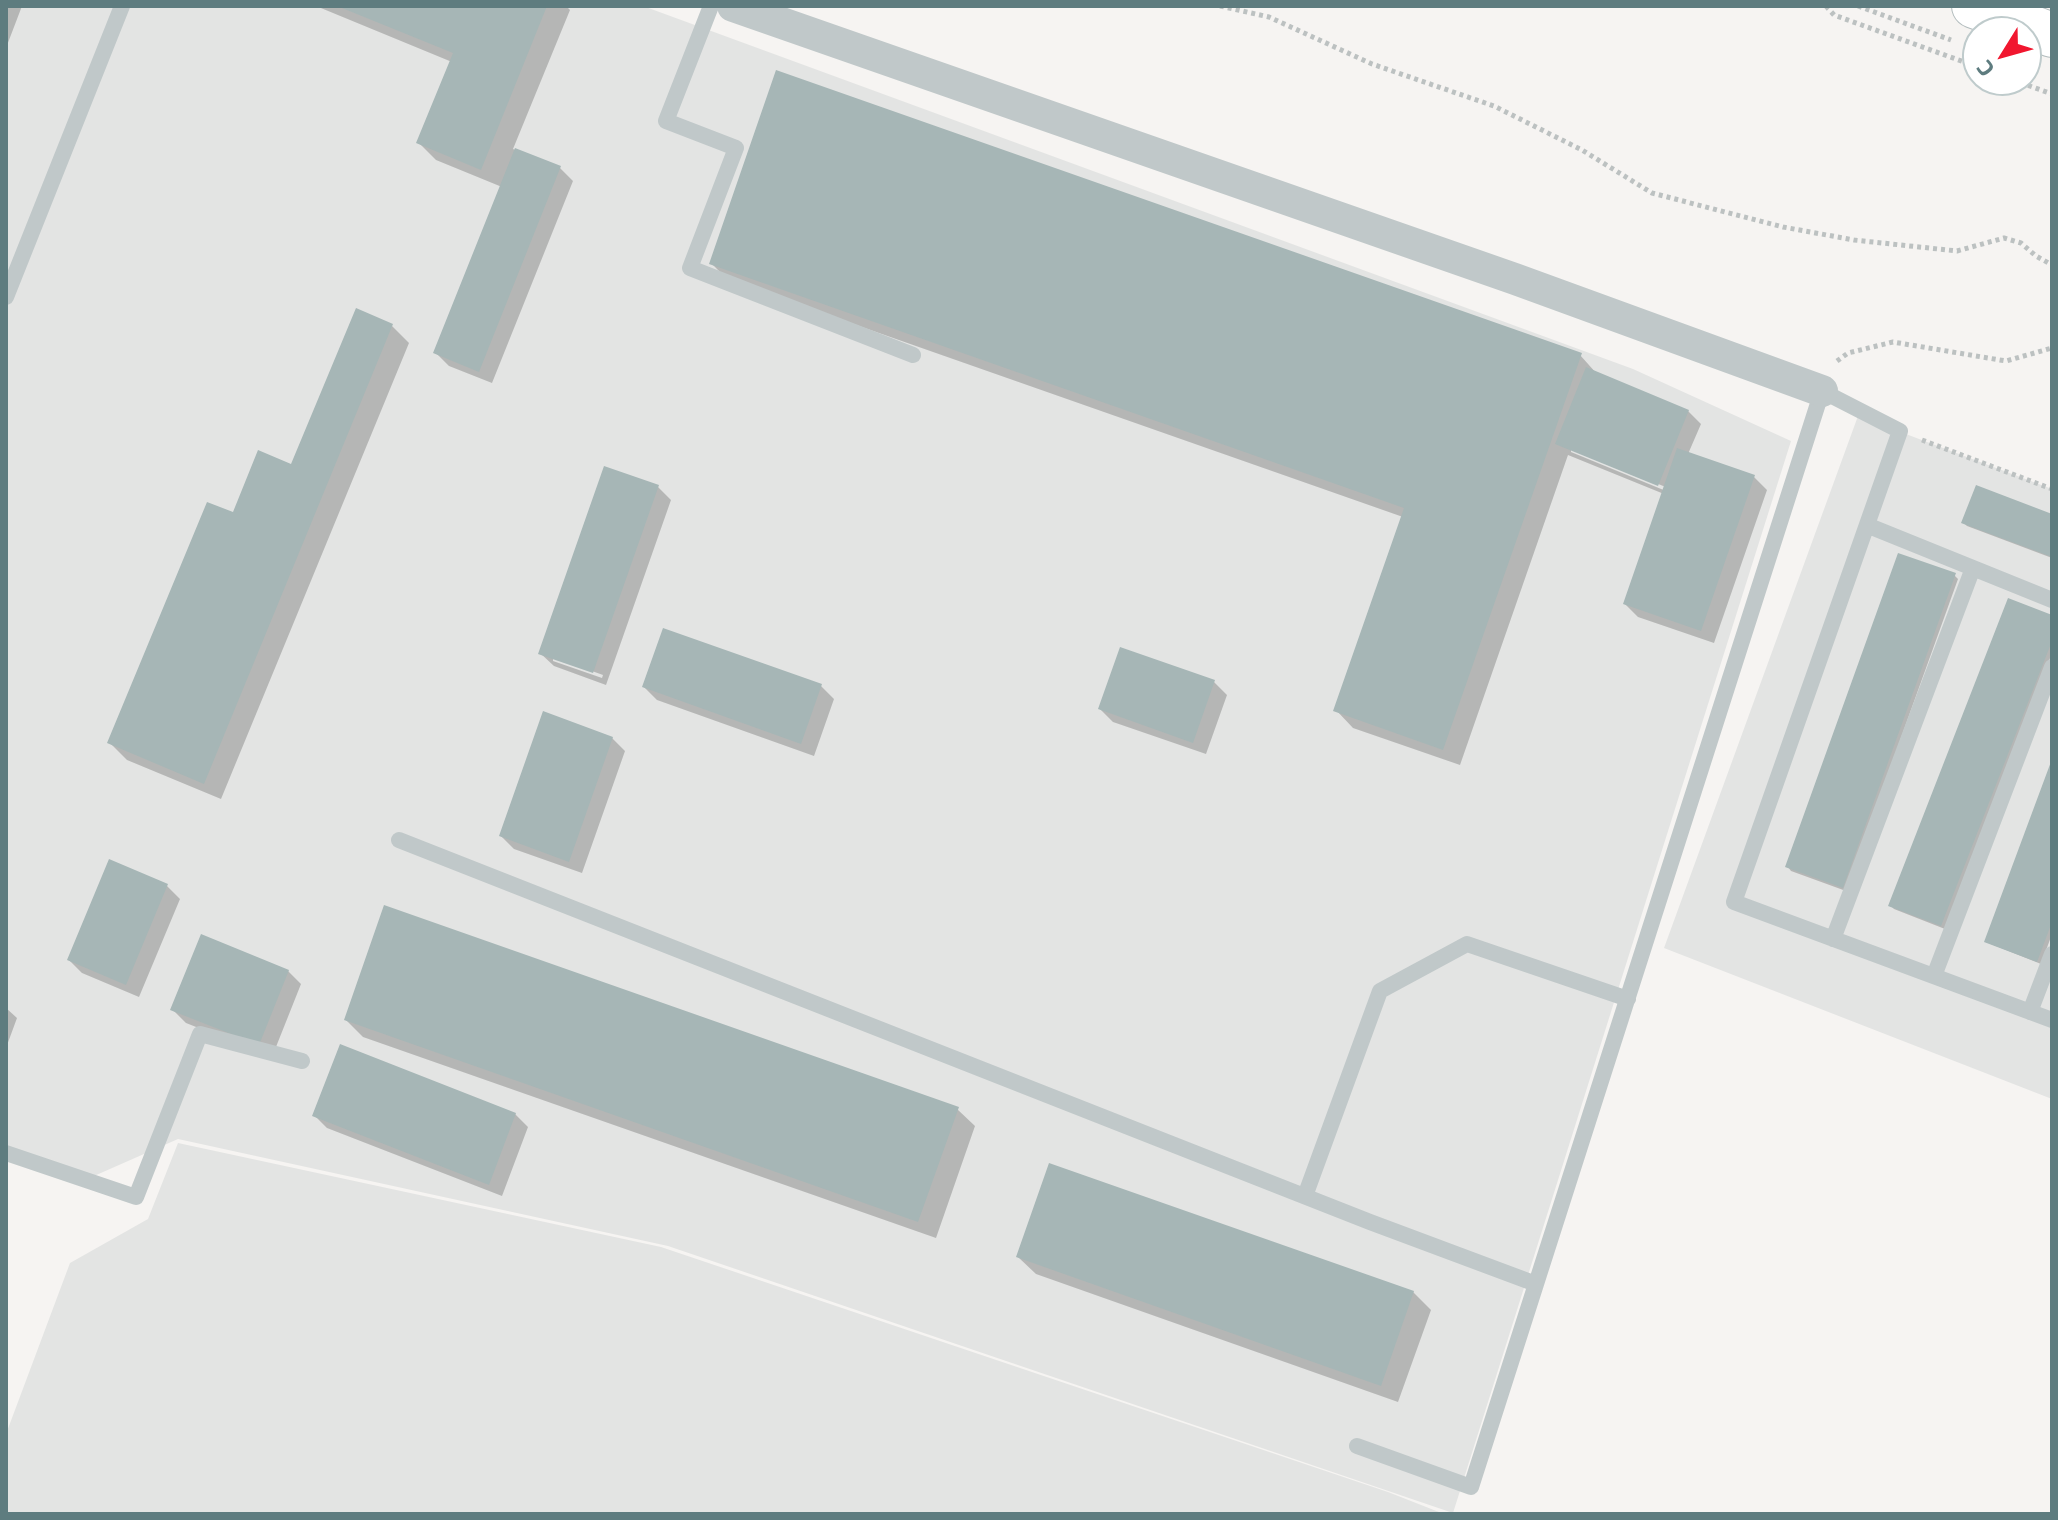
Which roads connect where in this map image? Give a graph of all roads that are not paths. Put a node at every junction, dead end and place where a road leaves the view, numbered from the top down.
1 (122, 6) edge
2 (711, 6) edge
3 (733, 6) edge
4 (6, 297) edge
5 (913, 355) dead end
6 (1822, 391) junction
7 (1869, 526) junction
8 (1973, 568) junction
9 (2052, 600) edge
10 (2052, 667) edge
11 (399, 840) dead end
12 (1833, 939) junction
13 (2052, 954) edge
14 (1934, 976) junction
15 (1628, 999) junction
16 (2030, 1012) junction
17 (2052, 1020) edge
18 (302, 1061) dead end
19 (6, 1153) edge
20 (1305, 1196) junction
21 (1536, 1284) junction
22 (1357, 1446) dead end

1 - 4 lane
2 - 5 lane
3 - 6 street
6 - 7 lane
6 - 15 lane
7 - 8 lane
7 - 12 lane
8 - 9 lane
8 - 12 lane
10 - 14 lane
11 - 20 lane
12 - 14 lane
13 - 16 lane
14 - 16 lane
15 - 20 lane
15 - 21 lane
16 - 17 lane
18 - 19 lane
20 - 21 lane
21 - 22 lane

